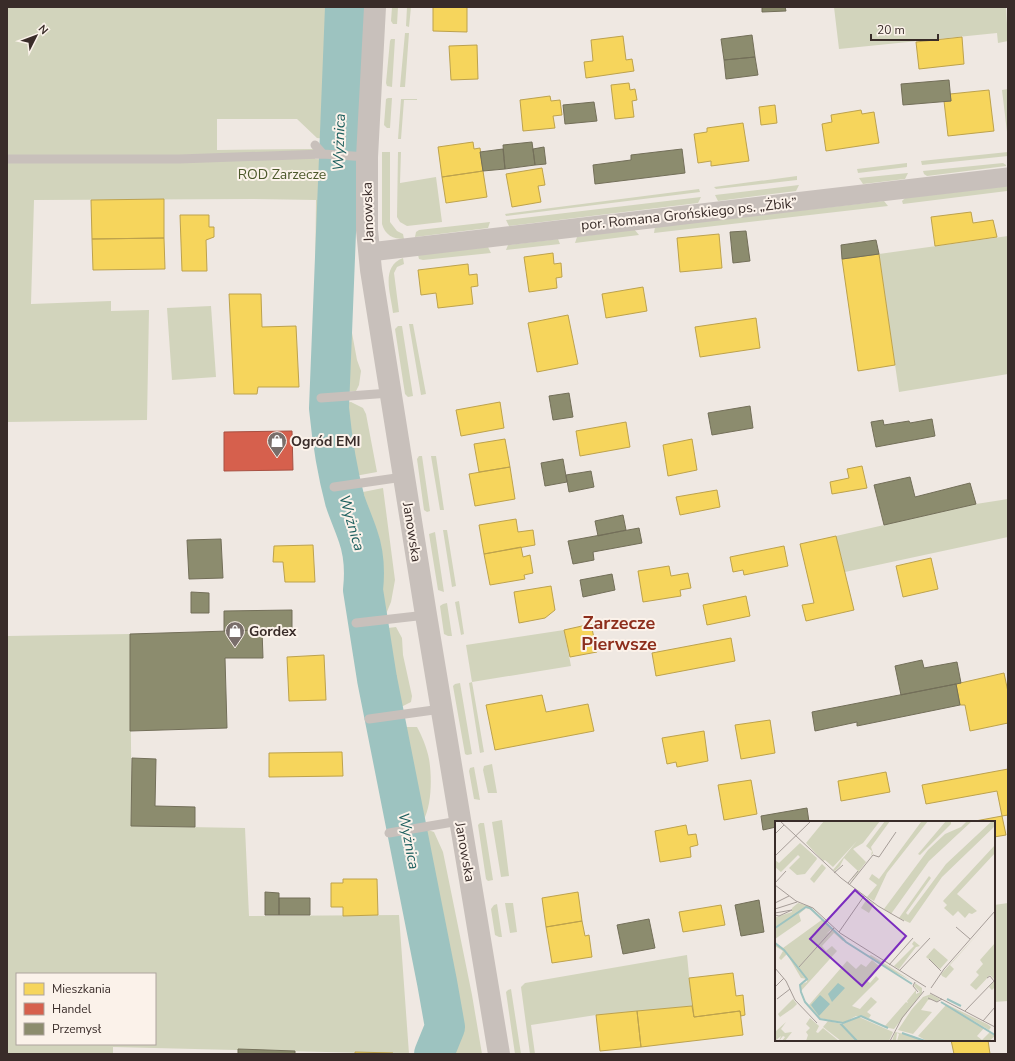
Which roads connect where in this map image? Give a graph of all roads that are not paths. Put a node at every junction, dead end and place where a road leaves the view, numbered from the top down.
1 (375, 7) edge
2 (315, 145) dead end
3 (327, 155) junction
4 (356, 156) junction
5 (7, 160) edge
6 (1008, 177) edge
7 (370, 252) junction
8 (390, 393) junction
9 (322, 398) dead end
10 (403, 477) junction
11 (336, 487) dead end
12 (426, 615) junction
13 (359, 623) dead end
14 (441, 709) junction
15 (372, 719) dead end
16 (459, 821) junction
17 (393, 832) dead end
18 (499, 1054) edge

1 - 4 street, Janowska
2 - 3 lane
3 - 4 lane
3 - 5 lane
4 - 7 street, Janowska
6 - 7 street, por. Romana Grońskiego ps. „Żbik”
7 - 8 street, Janowska
8 - 9 lane
8 - 10 street, Janowska
10 - 11 lane
10 - 12 street, Janowska
12 - 13 lane
12 - 14 street, Janowska
14 - 15 lane
14 - 16 street, Janowska
16 - 17 lane
16 - 18 street, Janowska

